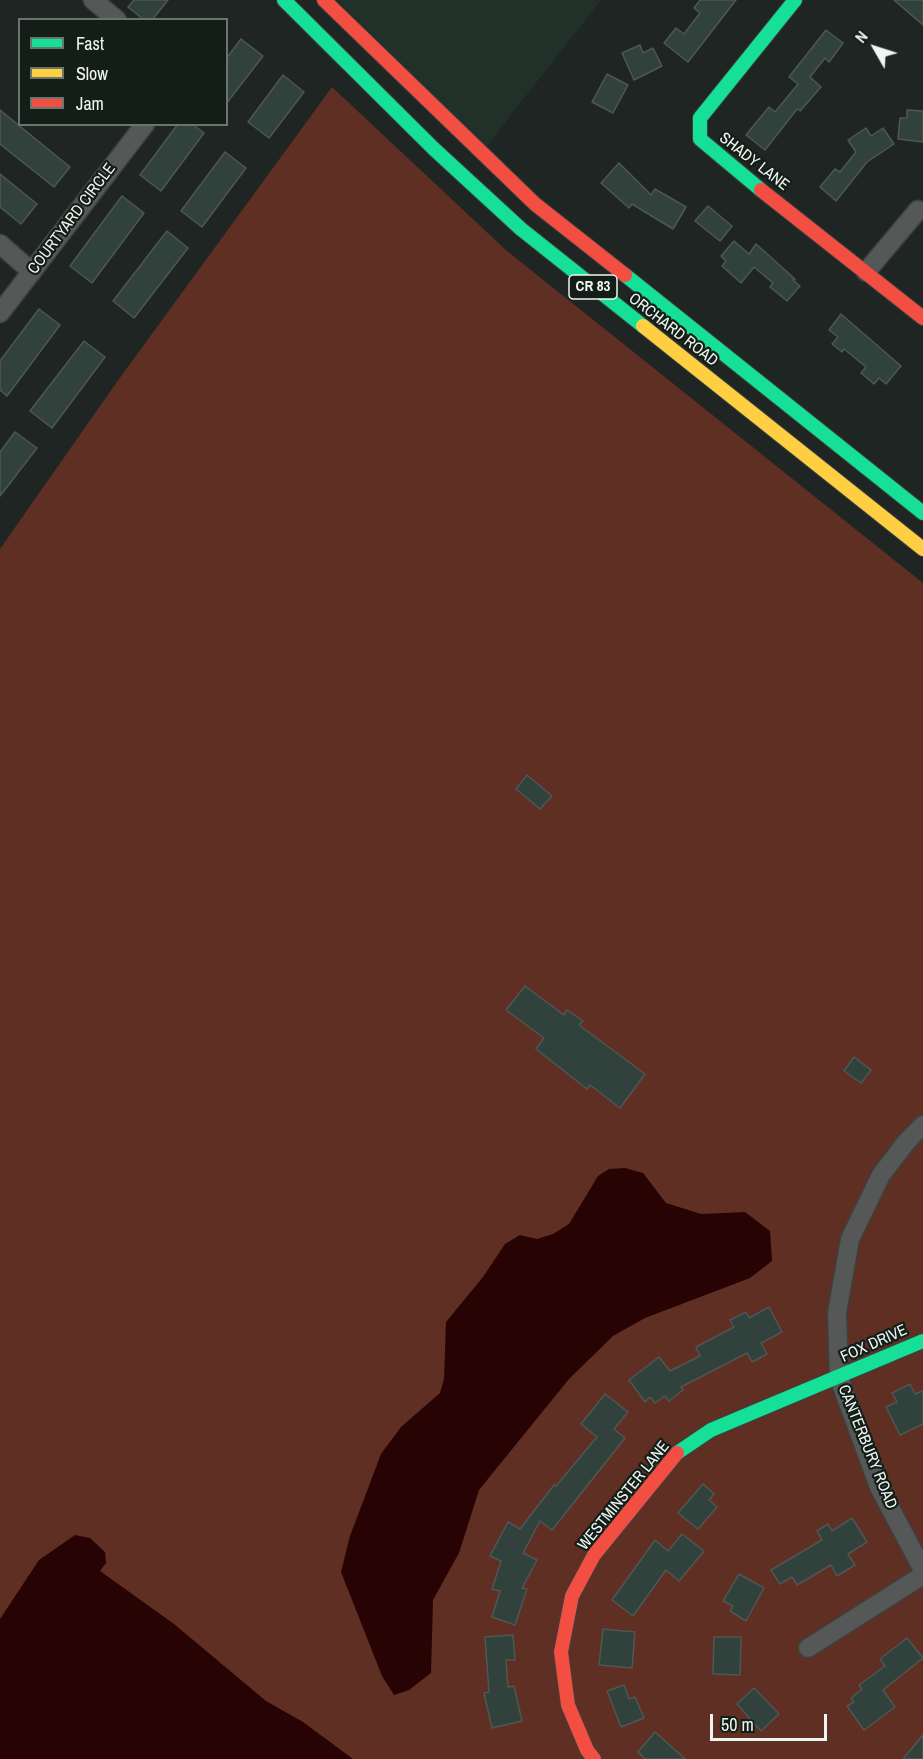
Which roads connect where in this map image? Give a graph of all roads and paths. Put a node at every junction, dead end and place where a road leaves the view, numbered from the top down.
1 (93, 0) edge
2 (284, 0) edge
3 (324, 0) edge
4 (795, 0) edge
5 (115, 18) edge
6 (143, 126) edge
7 (918, 210) dead end
8 (0, 244) edge
9 (32, 272) junction
10 (866, 272) junction
11 (0, 313) edge
12 (923, 318) edge
13 (923, 513) edge
14 (923, 549) edge
15 (923, 1125) edge
16 (923, 1341) edge
17 (839, 1378) junction
18 (923, 1570) edge
19 (923, 1575) edge
20 (808, 1648) dead end
21 (594, 1759) edge

1 - 5 street
2 - 14 main road, ORCHARD ROAD / CR 83
3 - 13 main road, ORCHARD ROAD / CR 83
4 - 10 main road, SHADY LANE
6 - 9 street, COURTYARD CIRCLE
7 - 10 street
8 - 9 street
9 - 11 street, COURTYARD CIRCLE
10 - 12 main road, SHADY LANE
15 - 17 street, CANTERBURY ROAD
16 - 17 main road, FOX DRIVE
17 - 18 street, CANTERBURY ROAD
17 - 21 main road, WESTMINSTER LANE
19 - 20 street

